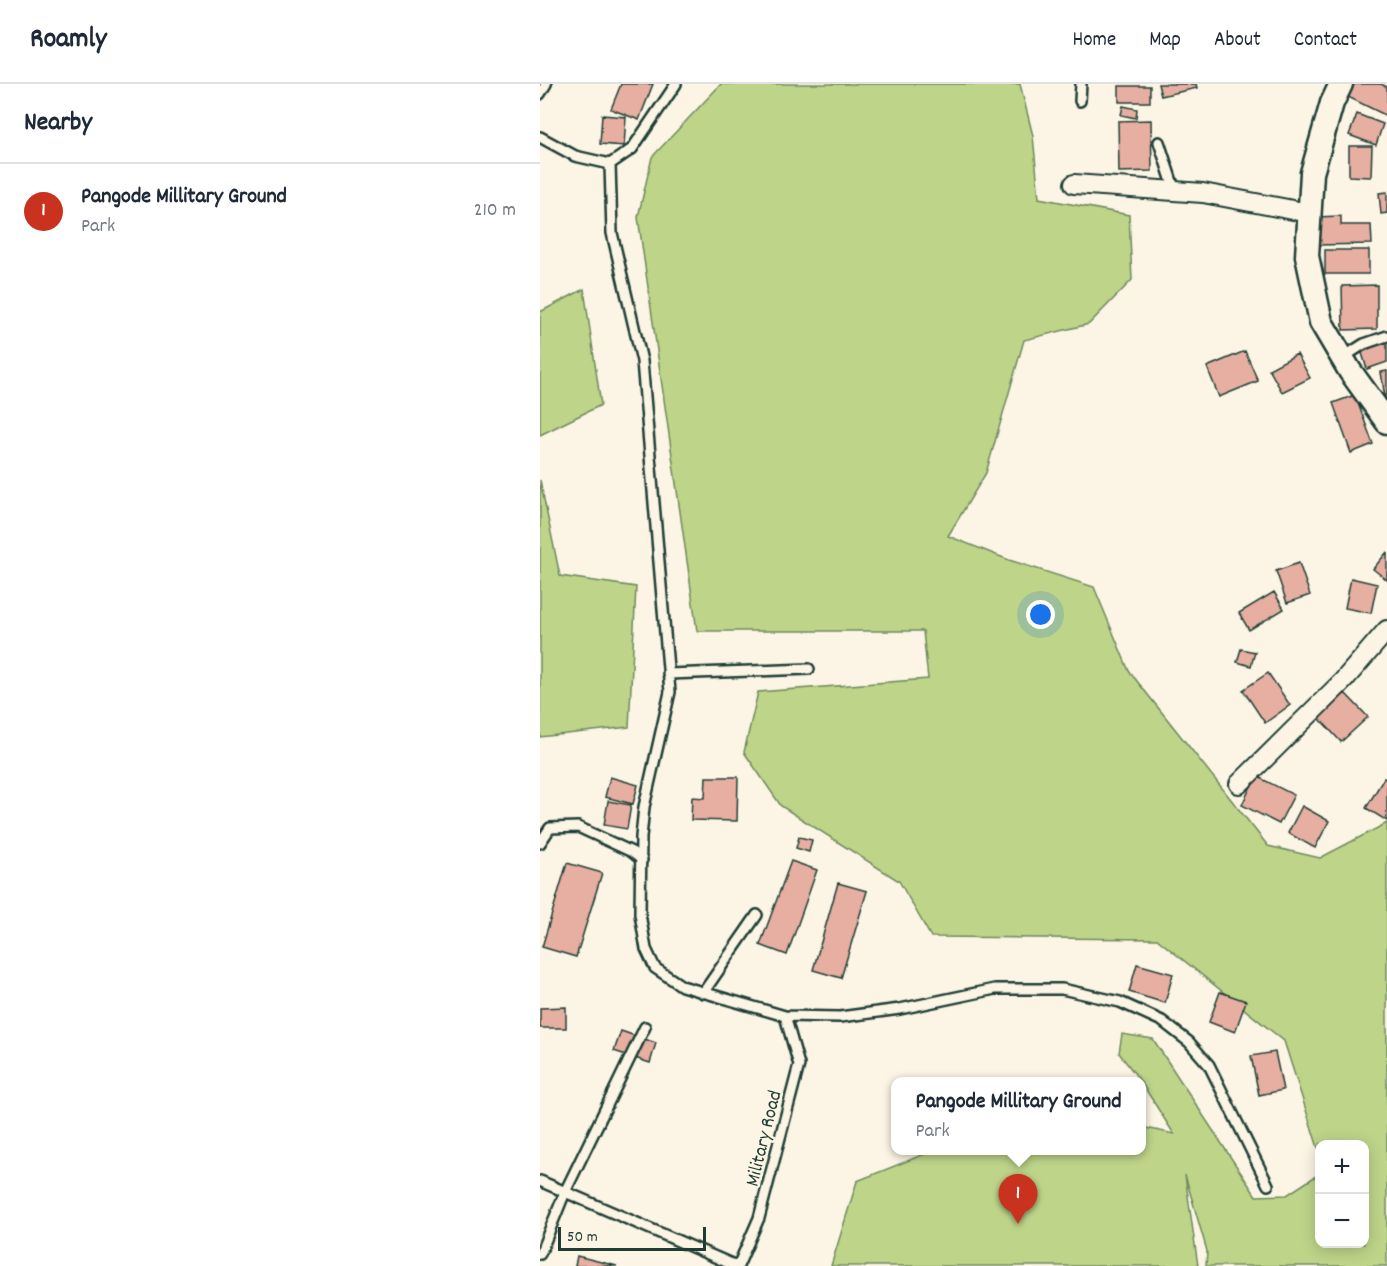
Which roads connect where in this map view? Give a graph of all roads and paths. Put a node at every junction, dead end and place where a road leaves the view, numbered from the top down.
1 (546, 84) edge
2 (676, 84) edge
3 (1081, 84) edge
4 (1341, 84) edge
5 (540, 94) edge
6 (1080, 101) dead end
7 (540, 137) edge
8 (1159, 142) dead end
9 (609, 164) junction
10 (1074, 184) dead end
11 (1175, 191) junction
12 (1309, 213) junction
13 (1387, 336) edge
14 (1342, 358) junction
15 (1387, 422) edge
16 (1387, 630) edge
17 (809, 669) dead end
18 (668, 674) junction
19 (1239, 784) dead end
20 (540, 843) edge
21 (642, 860) junction
22 (757, 915) dead end
23 (703, 993) junction
24 (785, 1016) junction
25 (645, 1027) dead end
26 (540, 1181) edge
27 (1268, 1185) dead end
28 (565, 1192) junction
29 (540, 1254) edge
30 (737, 1266) edge

1 - 5 lane
2 - 9 lane
3 - 6 lane
4 - 12 street
7 - 9 lane
8 - 11 lane
9 - 18 lane
10 - 11 street
11 - 12 street
12 - 14 street
13 - 14 lane
14 - 15 street
16 - 19 street
17 - 18 lane
18 - 21 lane
20 - 21 lane
21 - 23 lane
22 - 23 lane
23 - 24 lane
24 - 27 lane
24 - 30 lane, Military Road
25 - 28 lane
26 - 28 lane
28 - 29 lane
28 - 30 lane

